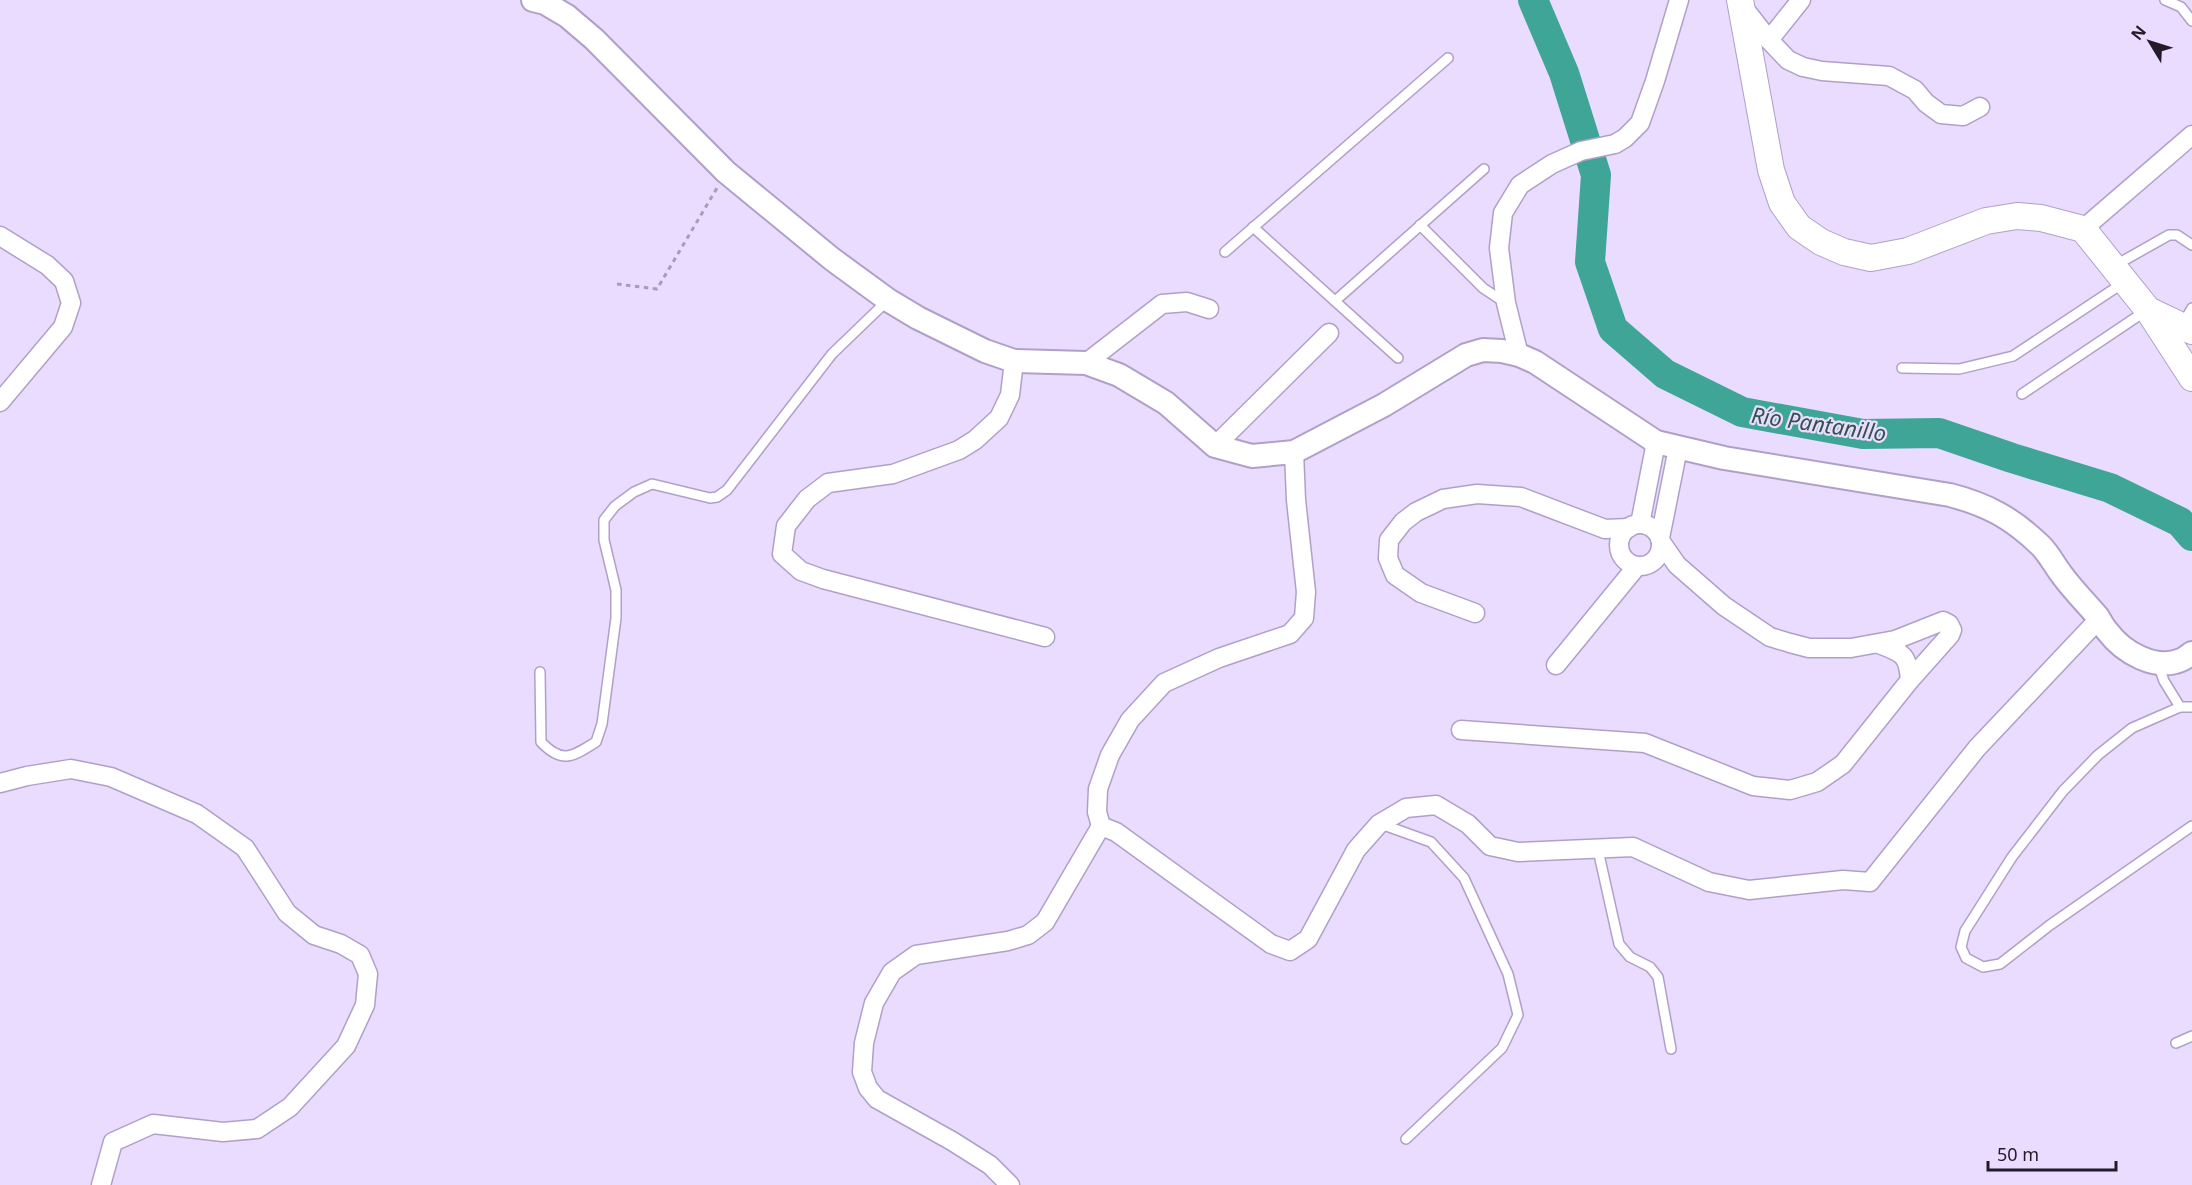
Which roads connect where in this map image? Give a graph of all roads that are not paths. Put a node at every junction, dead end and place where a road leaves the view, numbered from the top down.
1 (533, 0) edge
2 (1678, 0) edge
3 (1801, 0) edge
4 (2165, 0) edge
5 (1741, 2) edge
6 (2192, 21) edge
7 (1769, 40) junction
8 (1448, 58) dead end
9 (1980, 107) dead end
10 (2192, 135) edge
11 (1484, 169) dead end
12 (1420, 225) junction
13 (1253, 227) junction
14 (2083, 229) junction
15 (0, 236) edge
16 (2192, 245) edge
17 (1225, 252) dead end
18 (2120, 274) junction
19 (888, 300) junction
20 (1335, 302) junction
21 (1506, 303) junction
22 (1209, 309) dead end
23 (2148, 310) junction
24 (2188, 321) edge
25 (1329, 333) dead end
26 (1519, 355) junction
27 (1398, 358) dead end
28 (1014, 361) junction
29 (1086, 363) junction
30 (1902, 368) dead end
31 (2192, 378) edge
32 (2022, 394) dead end
33 (0, 402) edge
34 (1656, 442) junction
35 (1215, 446) junction
36 (1678, 447) junction
37 (1294, 452) junction
38 (1634, 526) junction
39 (1605, 529) junction
40 (1660, 540) junction
41 (1631, 565) junction
42 (1677, 565) junction
43 (1474, 613) dead end
44 (2099, 619) junction
45 (1045, 637) dead end
46 (1879, 644) junction
47 (2192, 653) edge
48 (2158, 662) junction
49 (1556, 664) dead end
50 (540, 672) dead end
51 (1910, 680) junction
52 (2180, 707) junction
53 (2192, 707) edge
54 (1461, 730) dead end
55 (0, 783) edge
56 (1379, 824) junction
57 (1101, 826) junction
58 (2192, 826) edge
59 (1598, 850) junction
60 (2192, 1036) edge
61 (2176, 1043) dead end
62 (1671, 1049) dead end
63 (1406, 1139) dead end
64 (101, 1185) edge
65 (1010, 1185) edge

1 - 19 street
2 - 21 street
3 - 7 street
4 - 6 lane
5 - 7 street
5 - 14 main road
7 - 9 street
8 - 13 lane
10 - 14 street
11 - 12 lane
12 - 20 lane
12 - 21 lane
13 - 17 lane
13 - 20 lane
14 - 18 main road
15 - 33 street
16 - 18 lane
18 - 23 main road
18 - 30 lane
19 - 28 street
19 - 50 lane
20 - 27 lane
21 - 26 street
22 - 29 street
23 - 24 main road
23 - 31 main road
23 - 32 lane
25 - 35 street
26 - 34 street
26 - 37 street
28 - 29 street
28 - 45 street
29 - 35 street
34 - 36 street
34 - 38 street
35 - 37 street
36 - 40 street
36 - 44 street
37 - 57 street
38 - 39 street
38 - 40 street
38 - 41 street
39 - 41 street
39 - 43 street
40 - 41 street
40 - 42 street
41 - 42 street
41 - 49 street
42 - 46 street
44 - 48 street
44 - 59 street
46 - 51 street
46 - 51 street
47 - 48 street
48 - 52 lane
51 - 54 street
52 - 53 lane
52 - 58 lane
55 - 64 street
56 - 57 street
56 - 59 street
56 - 63 lane
57 - 65 street
59 - 62 lane
60 - 61 lane

